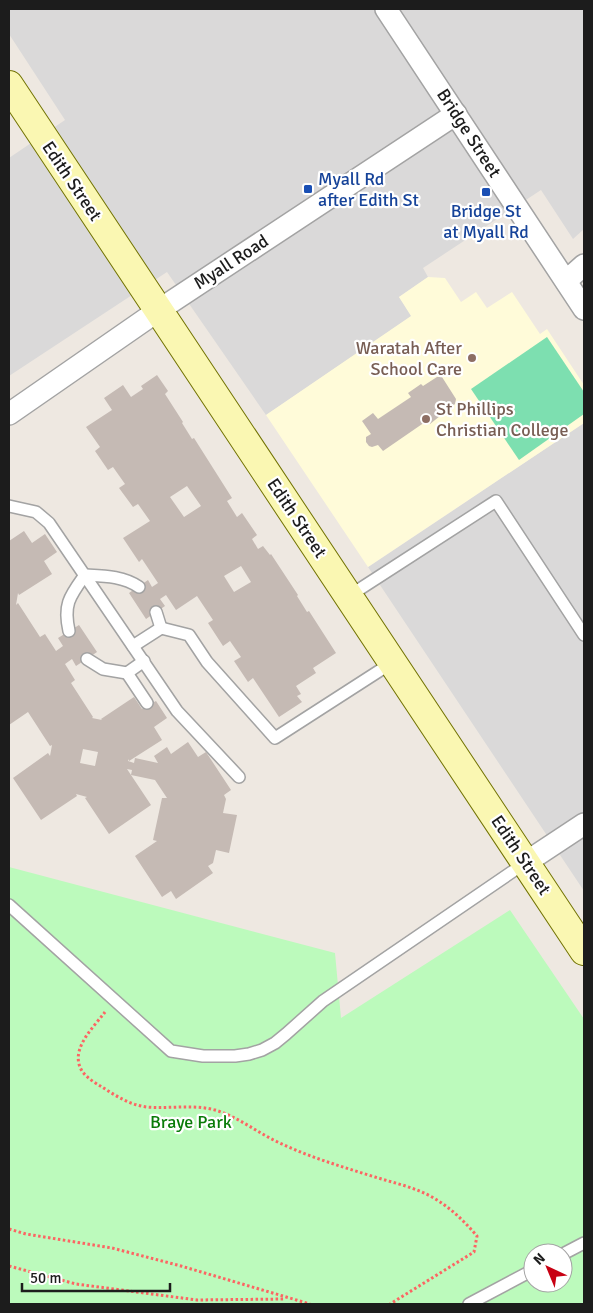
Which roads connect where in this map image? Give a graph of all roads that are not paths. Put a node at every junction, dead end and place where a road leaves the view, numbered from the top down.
1 (386, 9) edge
2 (9, 85) edge
3 (456, 114) junction
4 (584, 265) edge
5 (566, 281) junction
6 (584, 309) edge
7 (159, 310) junction
8 (9, 414) edge
9 (9, 506) edge
10 (85, 575) junction
11 (138, 587) dead end
12 (349, 596) junction
13 (156, 612) dead end
14 (160, 628) junction
15 (69, 631) dead end
16 (584, 634) edge
17 (134, 646) junction
18 (87, 659) dead end
19 (144, 661) junction
20 (393, 662) junction
21 (127, 672) junction
22 (148, 703) dead end
23 (239, 778) dead end
24 (584, 824) edge
25 (526, 863) junction
26 (9, 905) edge
27 (584, 951) edge
28 (523, 1275) edge
29 (469, 1304) edge

1 - 3 street, Bridge Street
2 - 7 main road, Edith Street
3 - 5 street, Bridge Street
3 - 7 street, Myall Road
4 - 5 street
5 - 6 street, Bridge Street
7 - 8 street, Myall Road
7 - 12 main road, Edith Street
9 - 10 lane
10 - 11 lane
10 - 15 lane
10 - 17 lane
12 - 16 lane
12 - 20 main road, Edith Street
13 - 14 lane
14 - 17 lane
14 - 20 lane
17 - 19 lane
18 - 21 lane
19 - 21 lane
19 - 23 lane
20 - 25 main road, Edith Street
21 - 22 lane
24 - 25 street
25 - 26 lane
25 - 27 main road, Edith Street
28 - 29 lane

